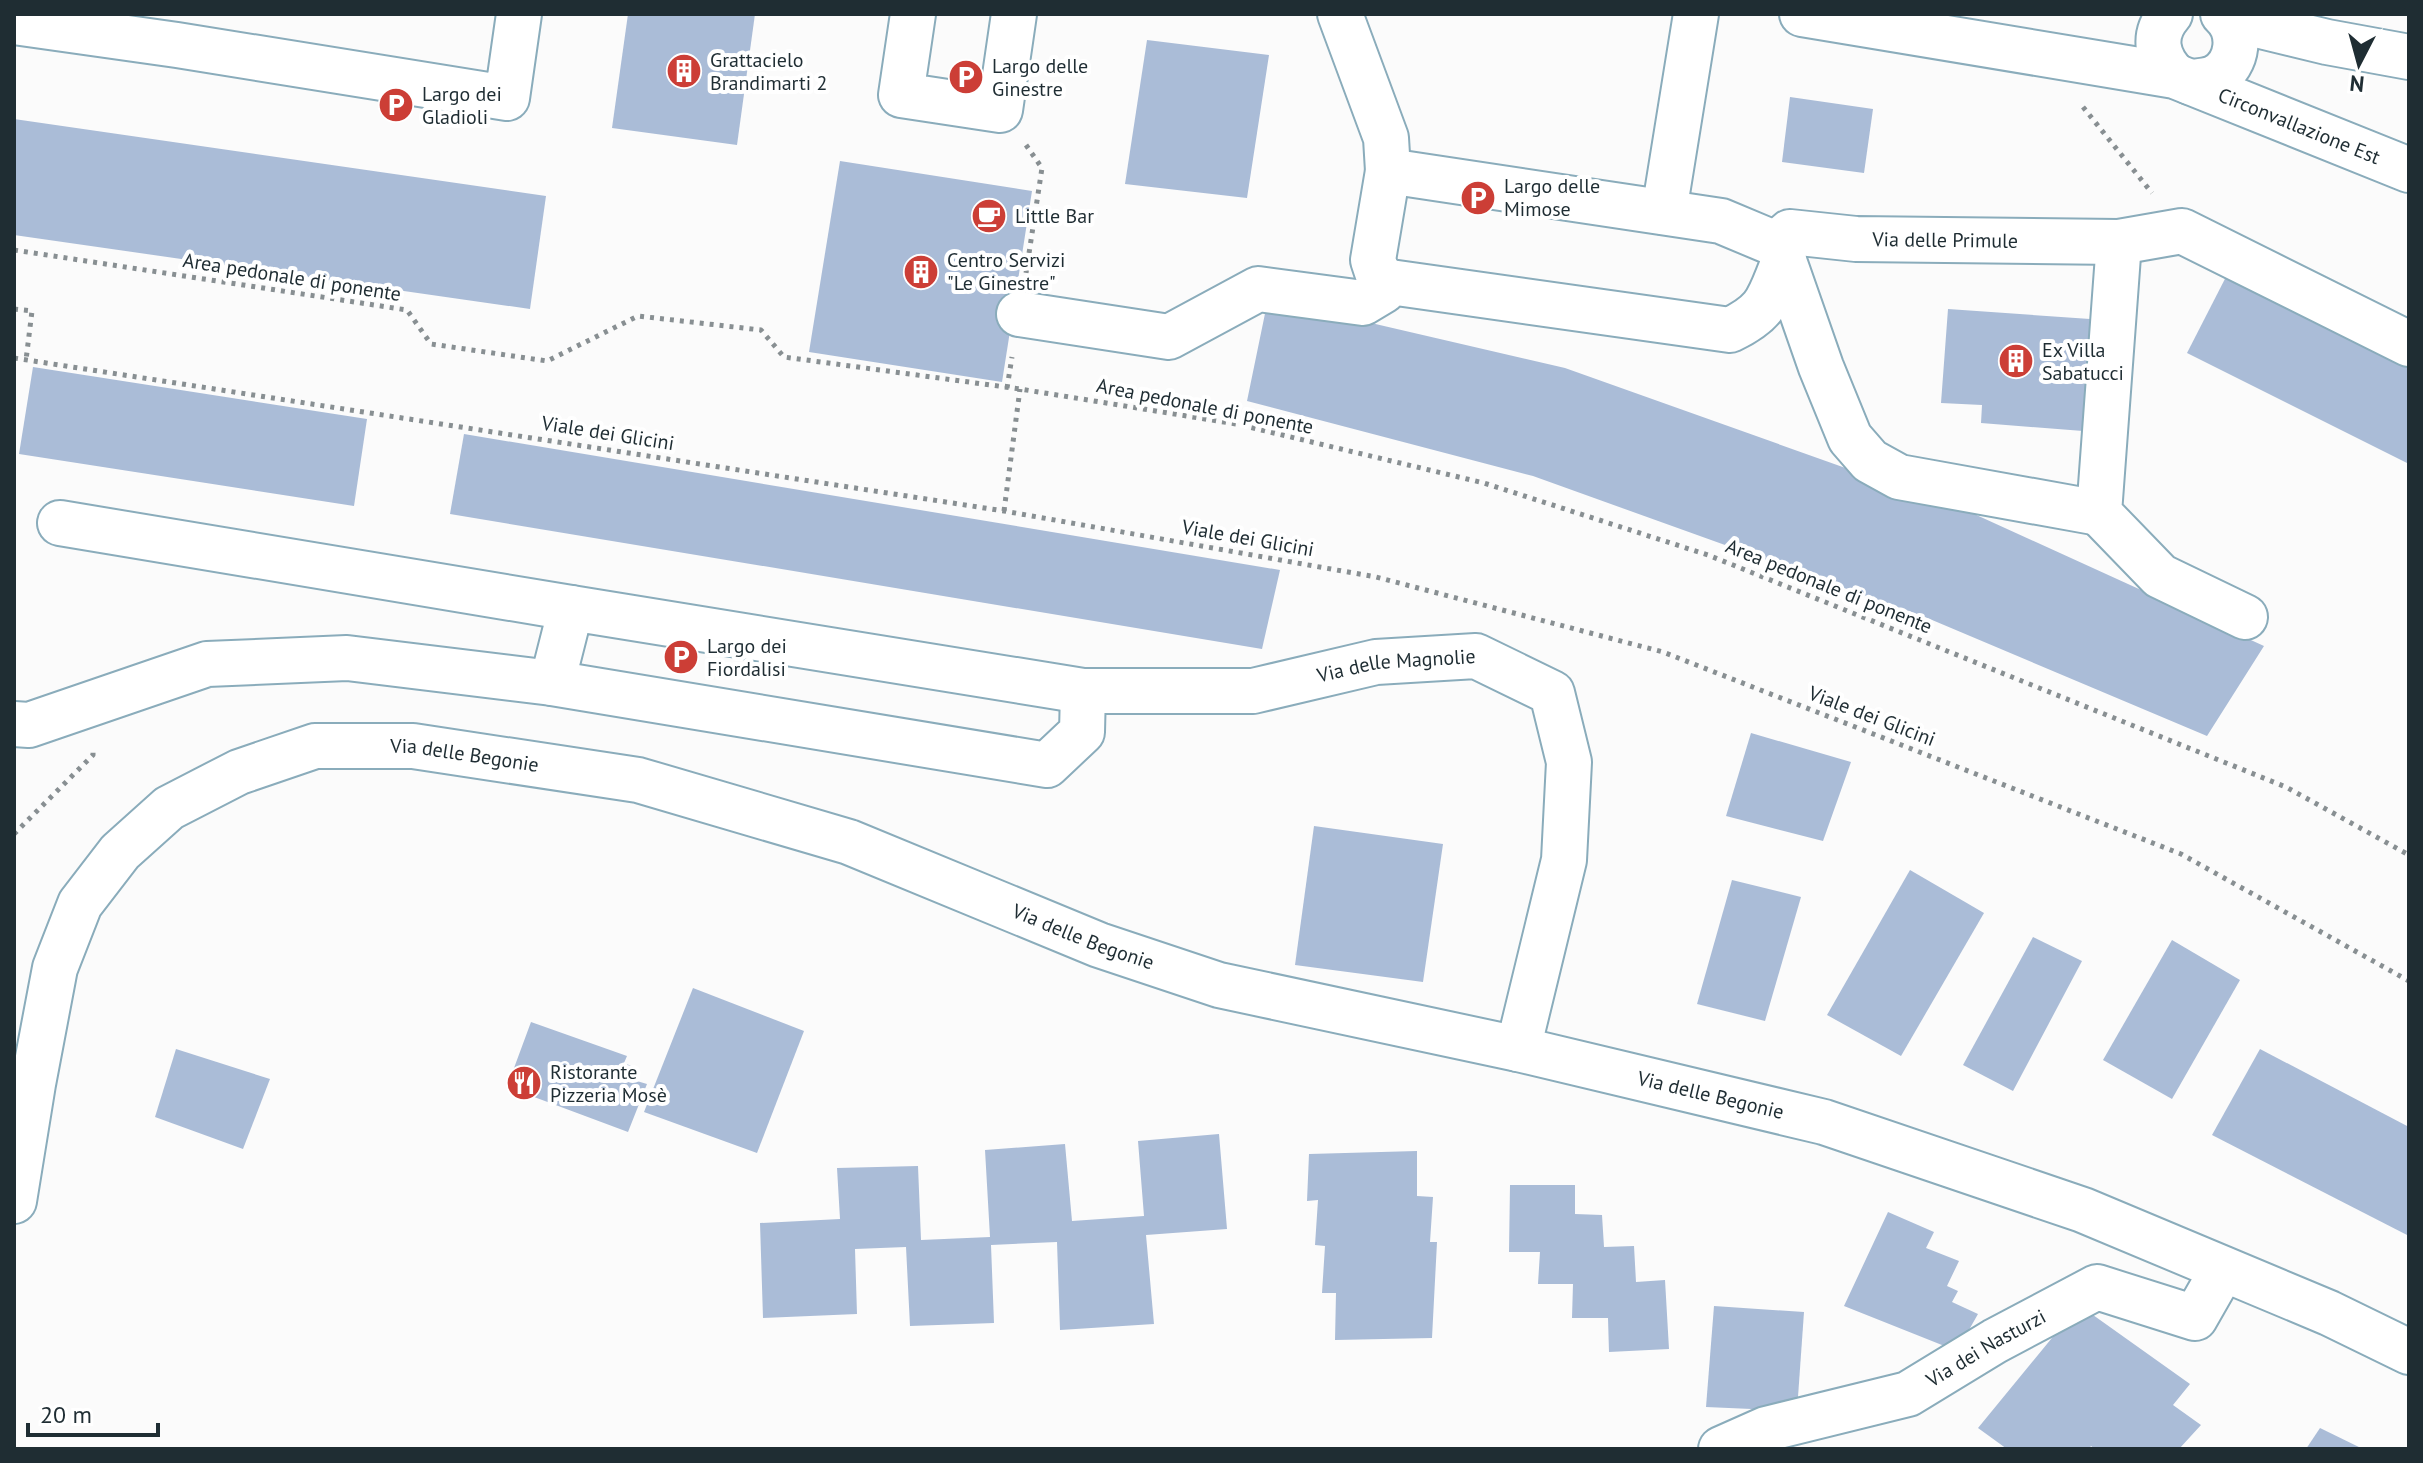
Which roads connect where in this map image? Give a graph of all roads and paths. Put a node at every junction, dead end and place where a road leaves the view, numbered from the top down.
1 (519, 14) edge
2 (913, 14) edge
3 (1014, 14) edge
4 (1340, 14) edge
5 (1696, 14) edge
6 (1802, 14) edge
7 (2170, 14) edge
8 (14, 22) edge
9 (190, 30) edge
10 (2229, 36) edge
11 (2409, 57) edge
12 (2182, 79) junction
13 (2080, 103) dead end
14 (2409, 169) edge
15 (1388, 171) junction
16 (1664, 212) junction
17 (2182, 231) junction
18 (2119, 242) junction
19 (14, 250) edge
20 (1780, 252) junction
21 (1390, 282) junction
22 (14, 309) edge
23 (1019, 314) dead end
24 (1730, 330) junction
25 (2409, 344) edge
26 (1816, 351) junction
27 (14, 358) edge
28 (26, 360) junction
29 (1020, 389) junction
30 (1004, 511) junction
31 (2099, 513) junction
32 (60, 523) dead end
33 (571, 608) junction
34 (2245, 617) dead end
35 (552, 683) junction
36 (1083, 691) junction
37 (91, 703) junction
38 (14, 724) edge
39 (14, 834) edge
40 (2409, 855) edge
41 (2409, 981) edge
42 (1518, 1049) junction
43 (14, 1201) edge
44 (2223, 1269) junction
45 (2409, 1352) edge
46 (1721, 1449) edge

1 - 9 street
2 - 3 street
4 - 15 street
5 - 16 street
6 - 12 street
7 - 12 street
8 - 9 street
10 - 11 street
10 - 12 street
10 - 14 street, Circonvallazione Est
12 - 14 street, Circonvallazione Est
13 - 17 path
15 - 16 street
15 - 21 street
16 - 20 street
17 - 18 street, Via delle Primule
17 - 25 street
18 - 20 street, Via delle Primule
18 - 31 street
19 - 29 path, Area pedonale di ponente
20 - 24 street
20 - 26 street
21 - 23 street
21 - 24 street
22 - 28 path
24 - 26 street
26 - 31 street
27 - 28 path, Viale dei Glicini
28 - 30 path, Viale dei Glicini
29 - 30 path
29 - 40 path, Area pedonale di ponente
30 - 41 path, Viale dei Glicini
31 - 34 street
32 - 33 street
33 - 35 street
33 - 36 street
35 - 36 street
35 - 37 street
36 - 42 street, Via delle Magnolie
37 - 38 street
37 - 39 path
42 - 43 street, Via delle Begonie
42 - 44 street, Via delle Begonie
44 - 45 street, Via delle Begonie
44 - 46 street, Via dei Nasturzi

